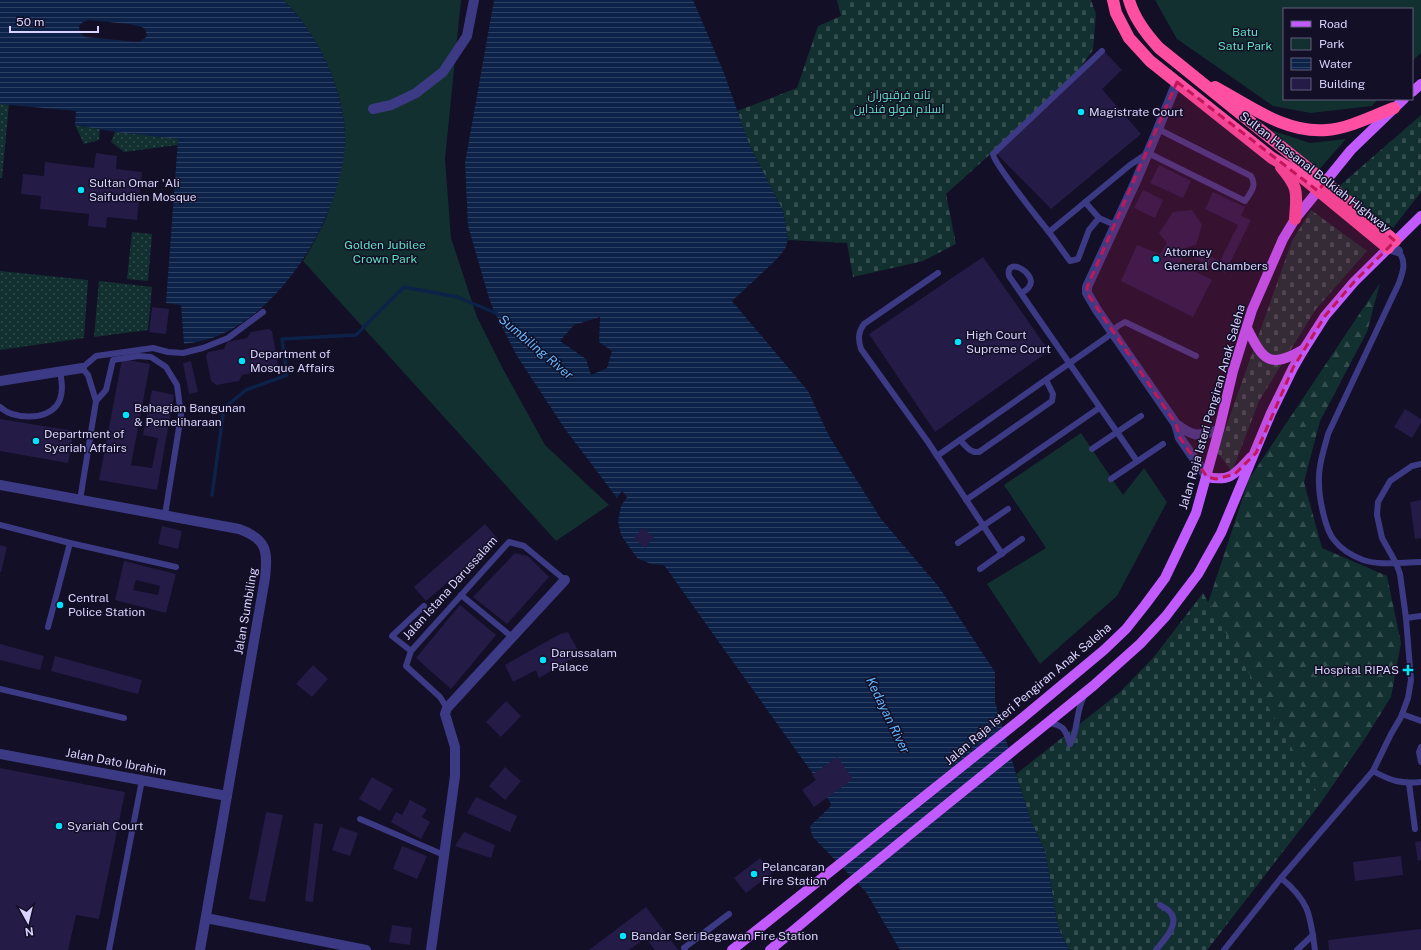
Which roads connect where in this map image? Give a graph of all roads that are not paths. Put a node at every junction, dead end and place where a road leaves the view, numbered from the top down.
1 (474, 0) edge
2 (1113, 0) edge
3 (1129, 0) edge
4 (1102, 51) dead end
5 (1185, 69) junction
6 (1176, 82) junction
7 (1421, 84) edge
8 (1413, 91) edge
9 (1403, 100) edge
10 (1394, 108) junction
11 (373, 109) dead end
12 (1158, 129) junction
13 (1148, 153) junction
14 (1272, 158) junction
15 (1321, 186) junction
16 (1086, 202) junction
17 (1421, 216) edge
18 (1099, 218) junction
19 (1295, 219) junction
20 (1116, 225) junction
21 (1049, 232) junction
22 (1394, 247) junction
23 (938, 273) dead end
24 (1021, 293) dead end
25 (262, 312) dead end
26 (1247, 328) junction
27 (1112, 332) junction
28 (1304, 349) junction
29 (1196, 356) dead end
30 (1069, 364) junction
31 (82, 368) junction
32 (60, 372) junction
33 (1046, 380) junction
34 (0, 381) edge
35 (96, 401) junction
36 (0, 407) edge
37 (1099, 408) junction
38 (1142, 416) dead end
39 (1176, 424) junction
40 (1219, 430) junction
41 (1116, 432) junction
42 (960, 440) junction
43 (1163, 444) dead end
44 (1092, 449) dead end
45 (1256, 453) junction
46 (937, 456) junction
47 (1137, 462) junction
48 (1421, 464) edge
49 (1207, 477) junction
50 (1111, 479) dead end
51 (0, 485) edge
52 (80, 500) junction
53 (966, 500) junction
54 (1008, 509) dead end
55 (165, 515) junction
56 (0, 524) edge
57 (983, 525) junction
58 (1022, 539) dead end
59 (70, 543) junction
60 (958, 543) dead end
61 (1002, 554) junction
62 (1421, 557) edge
63 (1411, 562) junction
64 (1421, 562) edge
65 (1396, 563) junction
66 (176, 567) dead end
67 (980, 569) dead end
68 (565, 580) joint
69 (461, 595) junction
70 (424, 606) dead end
71 (1421, 616) edge
72 (1406, 618) junction
73 (48, 627) dead end
74 (512, 637) junction
75 (411, 651) junction
76 (0, 689) edge
77 (1085, 693) junction
78 (447, 708) junction
79 (1402, 714) junction
80 (124, 718) dead end
81 (1421, 721) edge
82 (1048, 723) junction
83 (1421, 747) edge
84 (0, 754) edge
85 (1421, 762) edge
86 (1373, 771) junction
87 (142, 780) junction
88 (1421, 782) edge
89 (1409, 783) junction
90 (226, 796) junction
91 (360, 819) dead end
92 (1415, 829) dead end
93 (444, 855) junction
94 (1281, 878) junction
95 (1160, 905) dead end
96 (729, 914) dead end
97 (206, 918) junction
98 (1313, 935) junction
99 (109, 950) edge
100 (200, 950) edge
101 (366, 950) edge
102 (431, 950) edge
103 (685, 950) edge
104 (732, 950) edge
105 (770, 950) edge
106 (1156, 950) edge
107 (1224, 950) edge
108 (1297, 950) edge
109 (1315, 950) edge

1 - 11 street
2 - 6 highway, Sultan Hassanal Bolkiah Highway
3 - 5 highway, Sultan Hassanal Bolkiah Highway
4 - 21 lane
5 - 10 highway
5 - 15 highway, Sultan Hassanal Bolkiah Highway
6 - 12 street
6 - 14 highway, Sultan Hassanal Bolkiah Highway
7 - 8 main road
9 - 10 main road, Jalan Raja Isteri Pengiran Anak Saleha
10 - 15 main road, Jalan Raja Isteri Pengiran Anak Saleha
12 - 13 street
12 - 13 lane
13 - 16 lane
13 - 20 street
14 - 15 highway, Sultan Hassanal Bolkiah Highway
14 - 19 highway
15 - 19 main road, Jalan Raja Isteri Pengiran Anak Saleha
15 - 22 highway, Sultan Hassanal Bolkiah Highway
16 - 18 lane
16 - 21 lane
17 - 22 main road
18 - 20 lane
18 - 21 lane
19 - 26 main road, Jalan Raja Isteri Pengiran Anak Saleha
20 - 27 street
22 - 28 main road
22 - 65 lane
23 - 46 lane
24 - 30 lane
25 - 31 lane
26 - 28 main road
26 - 40 main road, Jalan Raja Isteri Pengiran Anak Saleha
27 - 29 lane
27 - 30 lane
27 - 39 street
28 - 45 main road
30 - 33 lane
30 - 37 lane
31 - 32 street
31 - 35 lane
32 - 34 street
32 - 36 lane
33 - 42 lane
33 - 42 lane
35 - 52 lane
35 - 55 lane
37 - 41 lane
37 - 53 lane
38 - 41 lane
39 - 40 street
39 - 49 street
40 - 49 main road, Jalan Raja Isteri Pengiran Anak Saleha
41 - 44 lane
41 - 47 lane
42 - 46 lane
43 - 47 lane
45 - 49 main road
45 - 77 main road
46 - 53 lane
47 - 50 lane
48 - 65 lane
49 - 104 main road, Jalan Raja Isteri Pengiran Anak Saleha
51 - 52 street, Jalan Sumbiling
52 - 55 street, Jalan Sumbiling
53 - 57 lane
54 - 57 lane
55 - 90 street, Jalan Sumbiling
56 - 59 lane
57 - 60 lane
57 - 61 lane
58 - 61 lane
59 - 66 lane
59 - 73 lane
61 - 67 lane
62 - 63 lane
63 - 64 lane
63 - 65 lane
65 - 72 lane
68 - 69 lane, Jalan Istana Darussalam
68 - 74 street, Jalan Istana Darussalam
69 - 74 lane
69 - 75 lane, Jalan Istana Darussalam
70 - 75 lane
71 - 72 lane
72 - 79 lane
74 - 78 street, Jalan Istana Darussalam
75 - 78 lane, Jalan Istana Darussalam
76 - 80 lane
77 - 82 main road
77 - 82 lane
78 - 93 street
79 - 81 lane
79 - 86 lane
82 - 105 main road
83 - 85 lane
84 - 87 street, Jalan Dato Ibrahim
86 - 89 lane
86 - 94 lane
87 - 90 street, Jalan Dato Ibrahim
87 - 99 lane
88 - 89 lane
89 - 92 lane
90 - 97 street, Jalan Sumbiling
91 - 93 lane
93 - 102 street
94 - 98 lane
94 - 107 lane
95 - 106 lane
96 - 103 lane
97 - 100 street, Jalan Sumbiling
97 - 101 street
98 - 108 lane
98 - 109 lane

